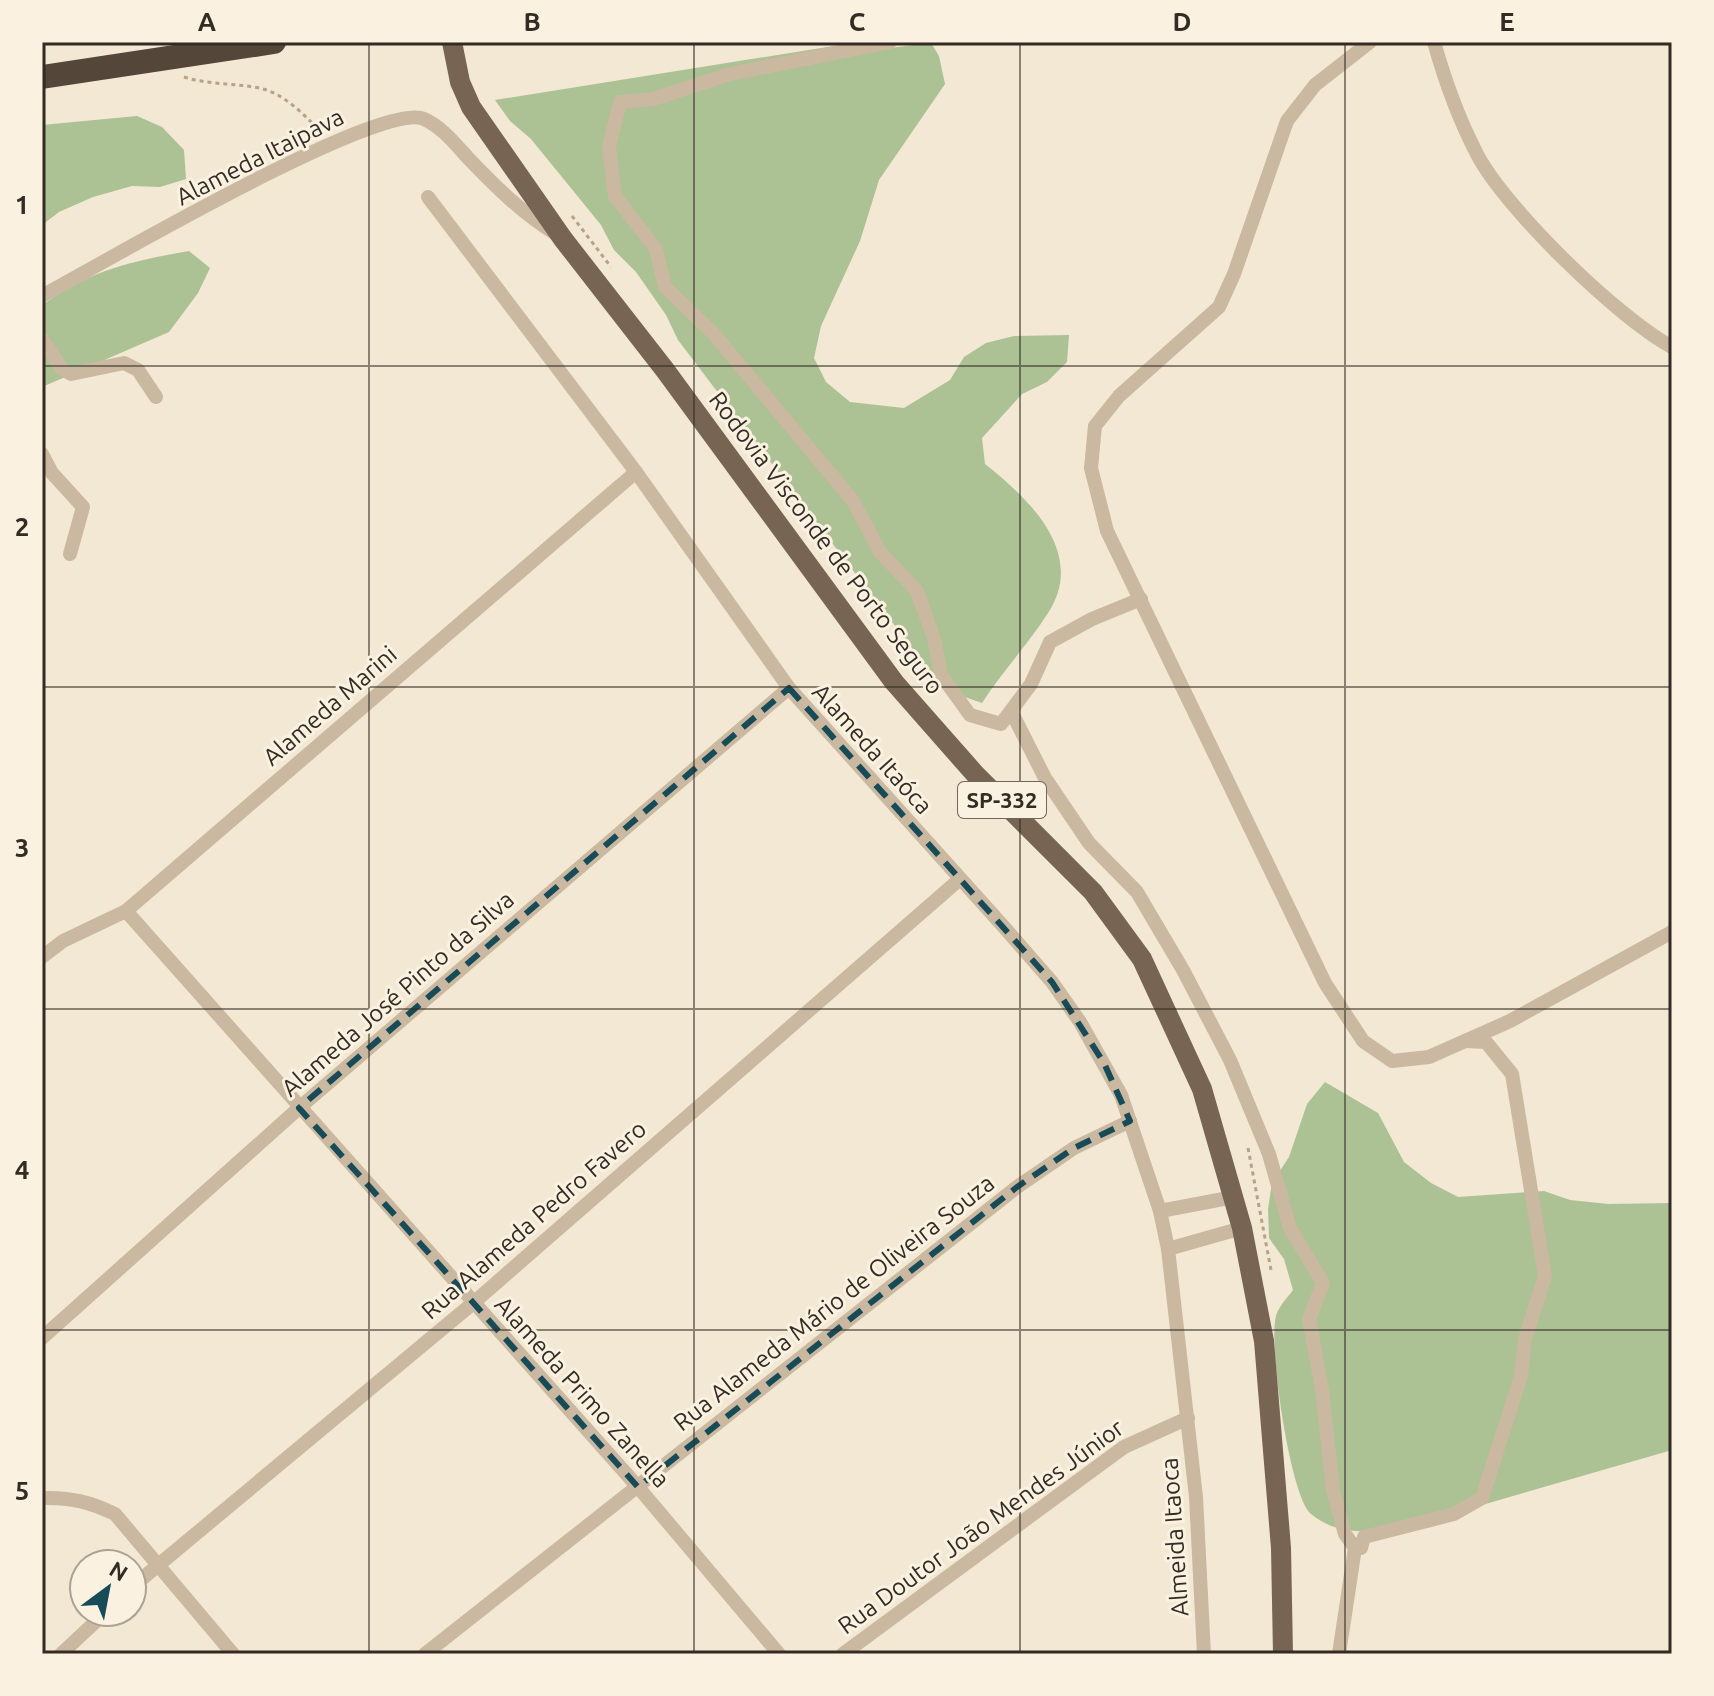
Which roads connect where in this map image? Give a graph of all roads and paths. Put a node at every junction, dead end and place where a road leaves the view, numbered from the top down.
1 (274, 42) edge
2 (890, 42) edge
3 (1370, 42) edge
4 (1434, 42) edge
5 (453, 48) edge
6 (178, 75) dead end
7 (42, 77) edge
8 (330, 141) junction
9 (428, 197) dead end
10 (566, 208) dead end
11 (563, 239) junction
12 (613, 271) dead end
13 (42, 296) edge
14 (42, 339) edge
15 (1672, 347) edge
16 (156, 397) dead end
17 (42, 454) edge
18 (636, 472) junction
19 (70, 554) dead end
20 (1141, 599) junction
21 (789, 688) junction
22 (1012, 713) junction
23 (960, 879) junction
24 (126, 911) junction
25 (1672, 932) edge
26 (63, 941) junction
27 (42, 947) edge
28 (42, 957) edge
29 (1465, 1041) junction
30 (299, 1108) junction
31 (1130, 1121) junction
32 (1244, 1137) dead end
33 (1234, 1197) junction
34 (1160, 1211) junction
35 (1242, 1228) junction
36 (1168, 1249) junction
37 (1272, 1280) dead end
38 (472, 1304) junction
39 (42, 1338) edge
40 (1188, 1418) junction
41 (638, 1487) junction
42 (42, 1498) edge
43 (1355, 1548) junction
44 (158, 1563) junction
45 (148, 1572) edge
46 (89, 1628) edge
47 (61, 1654) edge
48 (233, 1654) edge
49 (425, 1654) edge
50 (779, 1654) edge
51 (843, 1654) edge
52 (1204, 1654) edge
53 (1283, 1654) edge
54 (1339, 1654) edge

1 - 7 highway
2 - 22 street
3 - 20 street
4 - 15 street
5 - 11 main road, Rodovia Visconde de Porto Seguro / SP-332
6 - 8 path
8 - 11 street, Alameda Itaipava
8 - 13 street, Alameda Itaipava
9 - 18 street, Alameda Itaóca
10 - 12 path
11 - 33 main road, Rodovia Visconde de Porto Seguro / SP-332
14 - 16 street
17 - 19 street
18 - 21 street, Alameda Itaóca
18 - 24 street, Alameda Marini
20 - 22 street
20 - 29 street
21 - 23 street, Alameda Itaóca
21 - 30 street, Alameda José Pinto da Silva
22 - 43 street
23 - 31 street, Alameda Itaóca
23 - 38 street, Rua Alameda Pedro Favero
24 - 26 street, Alameda Marini
24 - 30 street, Alameda Primo Zanella
25 - 29 street
26 - 27 street
26 - 28 street, Alameda Marini
29 - 43 street
30 - 38 street, Alameda Primo Zanella
30 - 39 street, Alameda José Pinto da Silva
31 - 34 street, Alameda Itaóca
31 - 41 street, Rua Alameda Mário de Oliveira Souza
32 - 37 path
33 - 34 street
33 - 35 main road, Rodovia Visconde de Porto Seguro / SP-332
34 - 36 street, Alameda Itaóca
35 - 36 street
35 - 53 main road, Rodovia Visconde de Porto Seguro / SP-332
36 - 40 street, Alameda Itaóca
38 - 41 street, Alameda Primo Zanella
38 - 44 street, Rua Alameda Pedro Favero
40 - 51 street, Rua Doutor João Mendes Júnior
40 - 52 street, Almeida Itaoca
41 - 49 street, Rua Alameda Mário de Oliveira Souza
41 - 50 street, Alameda Primo Zanella
42 - 44 street
43 - 54 street
44 - 45 street, Rua Alameda Pedro Favero
44 - 48 street
46 - 47 street

